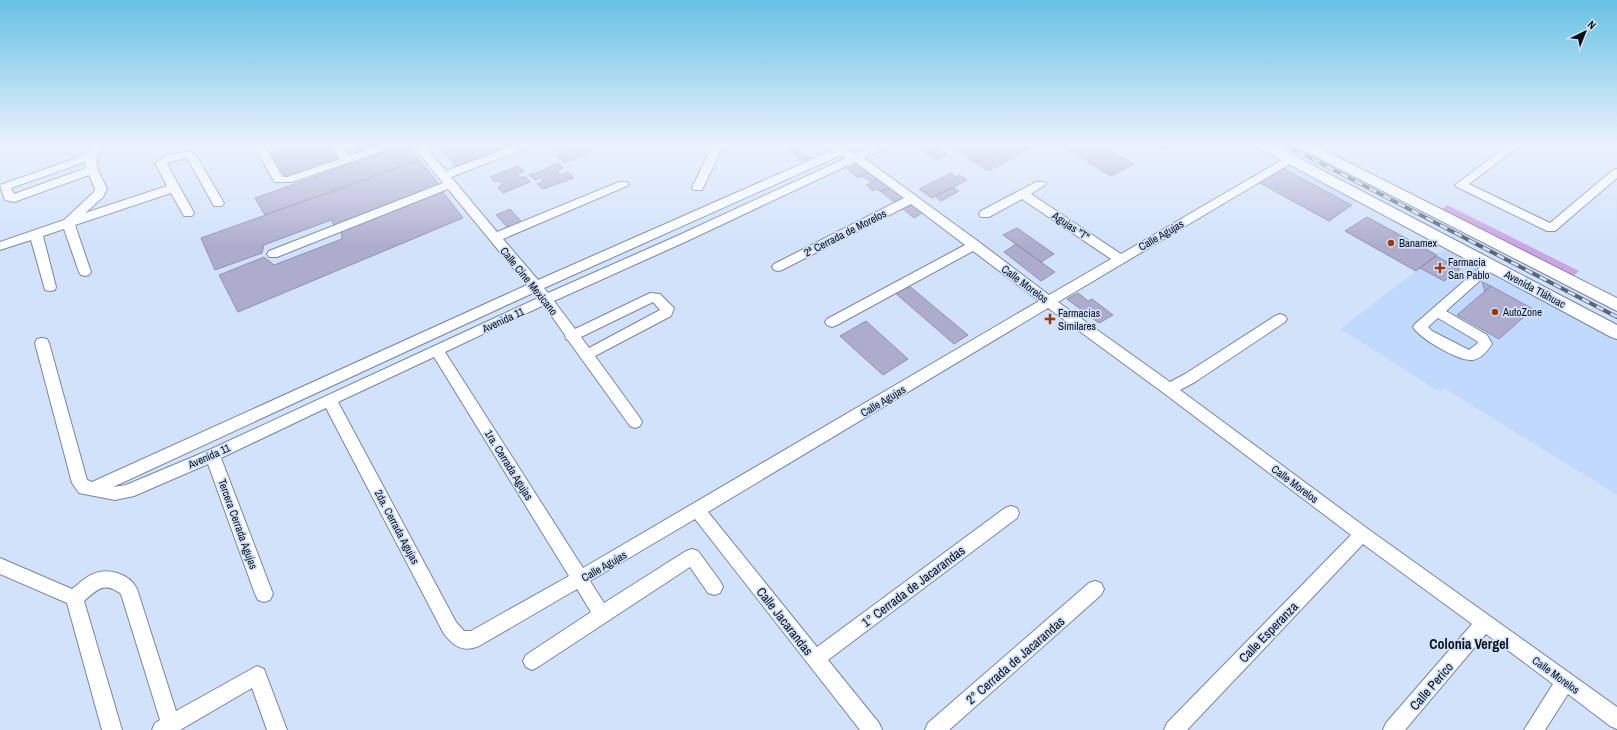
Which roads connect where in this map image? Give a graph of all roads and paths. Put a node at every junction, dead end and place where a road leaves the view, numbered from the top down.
1 (28, 178) edge
2 (70, 178) edge
3 (96, 178) edge
4 (169, 178) edge
5 (204, 178) edge
6 (278, 178) edge
7 (294, 178) edge
8 (451, 178) edge
9 (702, 178) edge
10 (772, 178) edge
11 (811, 178) edge
12 (884, 178) edge
13 (1258, 178) edge
14 (1327, 178) edge
15 (1369, 178) edge
16 (1471, 178) edge
17 (1610, 178) edge
18 (447, 180) junction
19 (623, 184) dead end
20 (1040, 184) dead end
21 (174, 188) junction
22 (698, 188) dead end
23 (1023, 194) junction
24 (911, 199) junction
25 (218, 203) dead end
26 (188, 213) dead end
27 (985, 214) dead end
28 (68, 223) junction
29 (669, 228) junction
30 (36, 234) junction
31 (494, 238) junction
32 (681, 239) junction
33 (975, 245) junction
34 (0, 246) edge
35 (273, 254) dead end
36 (1120, 259) junction
37 (1490, 265) junction
38 (778, 267) dead end
39 (85, 272) dead end
40 (50, 287) dead end
41 (534, 287) junction
42 (546, 299) junction
43 (1049, 302) junction
44 (1617, 305) edge
45 (1438, 312) dead end
46 (1280, 319) dead end
47 (832, 322) dead end
48 (1617, 333) edge
49 (571, 336) junction
50 (42, 343) dead end
51 (437, 350) junction
52 (586, 355) junction
53 (1170, 390) junction
54 (330, 401) junction
55 (635, 422) dead end
56 (212, 455) junction
57 (95, 488) junction
58 (698, 511) junction
59 (1011, 513) dead end
60 (1362, 534) junction
61 (0, 566) edge
62 (581, 579) junction
63 (714, 587) dead end
64 (1095, 589) dead end
65 (264, 594) dead end
66 (74, 598) junction
67 (602, 614) junction
68 (1484, 624) junction
69 (473, 640) joint
70 (815, 659) junction
71 (532, 661) dead end
72 (1565, 682) junction
73 (1617, 719) edge
74 (167, 727) edge
75 (112, 730) edge
76 (277, 730) edge
77 (872, 730) edge
78 (935, 730) edge
79 (1174, 730) edge
80 (1393, 730) edge
81 (1534, 730) edge

1 - 2 street
3 - 28 street
4 - 21 street
5 - 25 street
6 - 7 street
8 - 18 street
9 - 22 street
10 - 29 street, Avenida 11
11 - 32 street, Avenida 11
12 - 24 street, Calle Morelos
13 - 36 street, Calle Agujas
14 - 37 main road, Avenida Tláhuac
15 - 44 main road, Avenida Tláhuac
16 - 17 street
18 - 31 street, Calle Cine Mexicano
18 - 35 street
19 - 31 street
20 - 23 street
21 - 26 street
21 - 28 street
23 - 27 street
23 - 36 street, Agujas "T"
24 - 33 street, Calle Morelos
24 - 38 street, 2ª Cerrada de Morelos
28 - 30 street
28 - 39 street
29 - 32 street
29 - 41 street, Avenida 11
30 - 34 street
30 - 40 street
31 - 41 street, Calle Cine Mexicano
32 - 42 street, Avenida 11
33 - 43 street, Calle Morelos
33 - 47 street
36 - 43 street, Calle Agujas
37 - 45 street
37 - 48 main road, Avenida Tláhuac
41 - 42 street, Calle Cine Mexicano
41 - 57 street, Avenida 11
42 - 49 street, Calle Cine Mexicano
42 - 51 street, Avenida 11
43 - 53 street, Calle Morelos
43 - 58 street, Calle Agujas
46 - 53 street
49 - 52 street, Calle Cine Mexicano
49 - 52 street
50 - 57 street
51 - 54 street, Avenida 11
51 - 62 street, 1ra. Cerrada Agujas
52 - 55 street, Calle Cine Mexicano
53 - 60 street, Calle Morelos
54 - 56 street, Avenida 11
54 - 69 street, 2da. Cerrada Agujas
56 - 57 street, Avenida 11
56 - 65 street, Tercera Cerrada Agujas
58 - 62 street, Calle Agujas
58 - 70 street, Calle Jacarandas
59 - 70 street, 1° Cerrada de Jacarandas
60 - 68 street, Calle Morelos
60 - 79 street, Calle Esperanza
61 - 66 street
62 - 67 street, 1ra. Cerrada Agujas
62 - 69 street, Calle Agujas
63 - 67 street
64 - 78 street, 2° Cerrada de Jacarandas
66 - 74 street
66 - 75 street
67 - 71 street
68 - 72 street, Calle Morelos
68 - 80 street, Calle Perico
70 - 77 street, Calle Jacarandas
72 - 73 street, Calle Morelos
72 - 81 street
74 - 76 street

